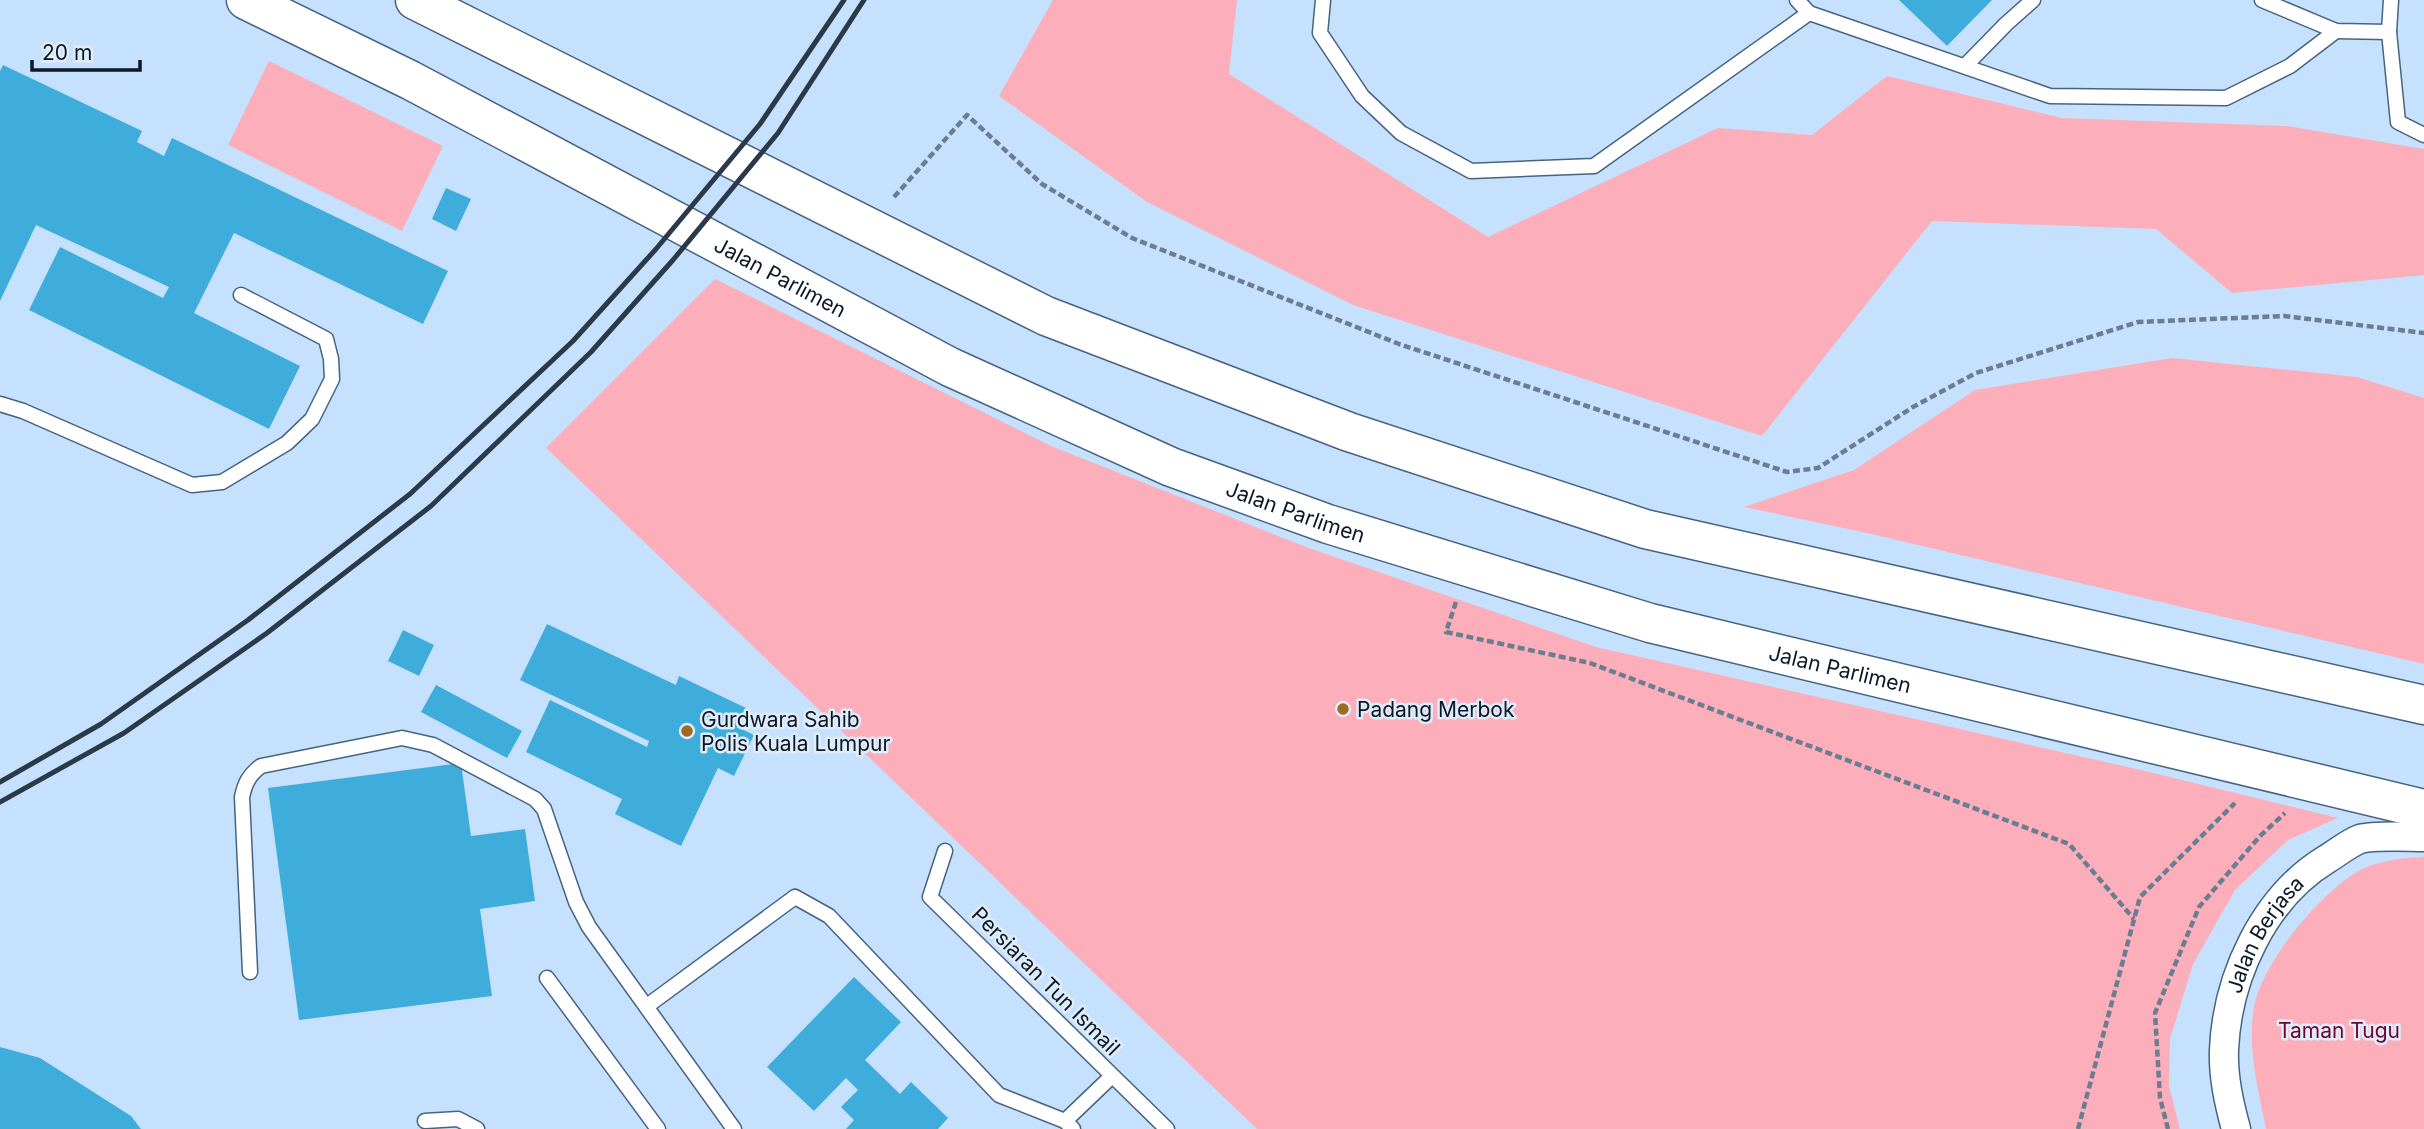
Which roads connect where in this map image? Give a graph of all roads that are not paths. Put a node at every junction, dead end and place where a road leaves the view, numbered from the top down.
1 (246, 0) edge
2 (415, 0) edge
3 (1323, 0) edge
4 (1797, 0) edge
5 (2033, 0) edge
6 (2262, 0) edge
7 (2391, 0) edge
8 (1808, 13) junction
9 (2336, 30) junction
10 (2389, 32) junction
11 (1965, 66) junction
12 (2424, 135) edge
13 (241, 295) dead end
14 (0, 404) edge
15 (2424, 705) edge
16 (2424, 809) edge
17 (2424, 836) edge
18 (945, 850) dead end
19 (250, 972) dead end
20 (547, 978) dead end
21 (647, 1006) junction
22 (1112, 1076) junction
23 (425, 1121) dead end
24 (1069, 1125) edge
25 (477, 1129) edge
26 (658, 1129) edge
27 (734, 1129) edge
28 (1167, 1129) edge
29 (2236, 1129) edge

1 - 16 street, Jalan Parlimen
2 - 15 street
3 - 8 lane
4 - 8 lane
5 - 11 lane
6 - 9 lane
7 - 10 lane
8 - 11 lane
9 - 10 lane
9 - 11 lane
10 - 12 lane
13 - 14 lane
17 - 29 street, Jalan Berjasa
18 - 22 lane, Persiaran Tun Ismail
19 - 21 lane
20 - 26 lane
21 - 24 lane
21 - 27 lane
22 - 24 lane
22 - 28 lane, Persiaran Tun Ismail
23 - 25 lane

